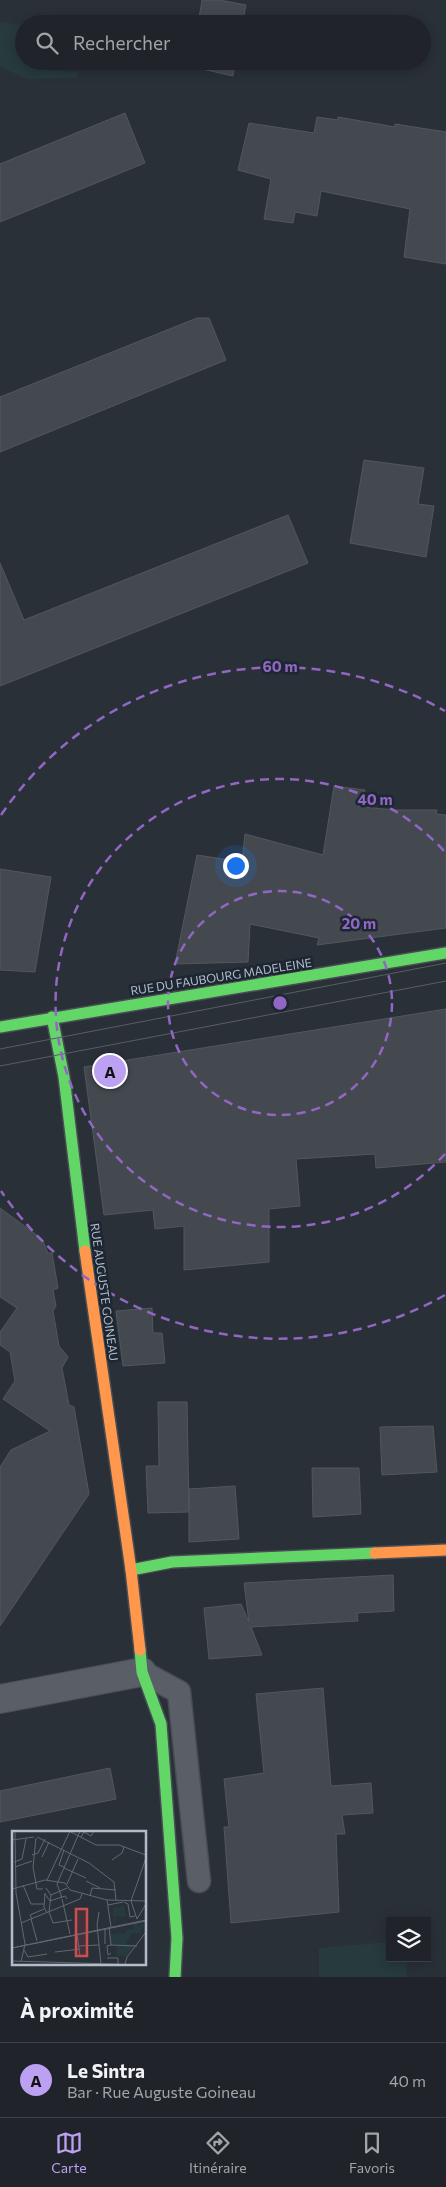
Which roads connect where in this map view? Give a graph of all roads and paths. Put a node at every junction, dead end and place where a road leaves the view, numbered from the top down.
1 (446, 953) edge
2 (52, 1017) junction
3 (0, 1027) edge
4 (446, 1550) edge
5 (131, 1570) junction
6 (142, 1672) junction
7 (0, 1699) edge
8 (199, 1881) dead end
9 (175, 1977) edge

1 - 2 street, RUE DU FAUBOURG MADELEINE
2 - 3 street, RUE DU FAUBOURG MADELEINE
2 - 5 street, RUE AUGUSTE GOINEAU
4 - 5 street
5 - 6 street, RUE AUGUSTE GOINEAU
6 - 7 street
6 - 8 lane
6 - 9 street, RUE AUGUSTE GOINEAU

